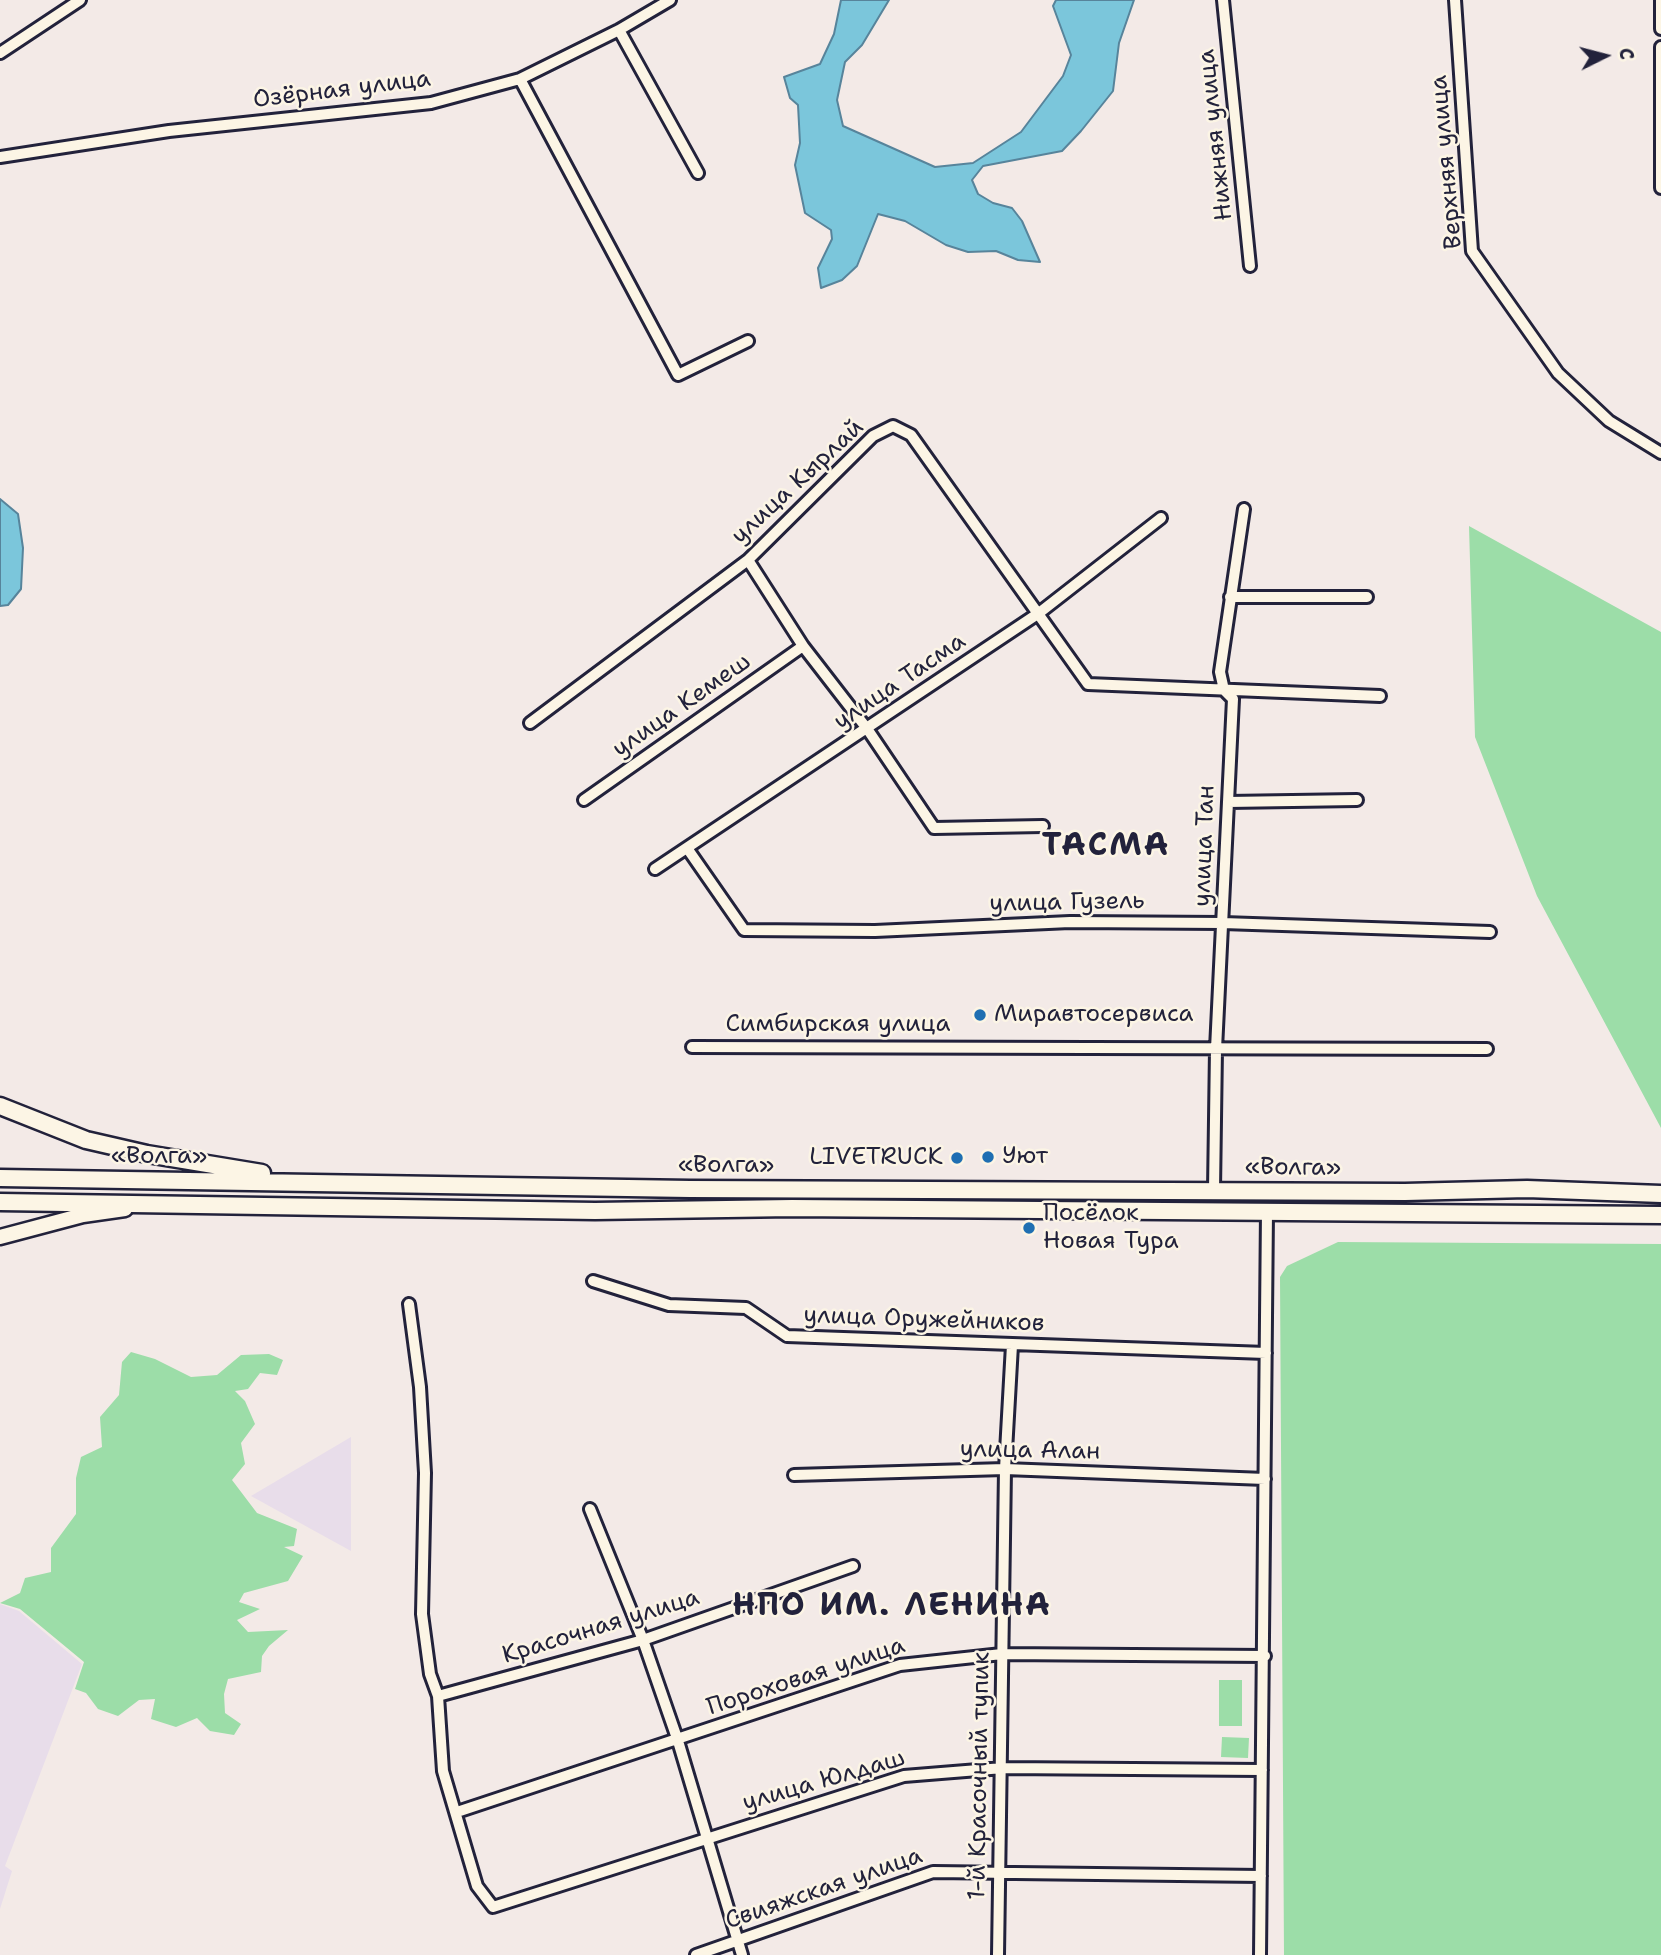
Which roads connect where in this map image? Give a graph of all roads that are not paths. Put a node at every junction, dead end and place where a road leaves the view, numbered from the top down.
1 (80, 0) edge
2 (670, 0) edge
3 (1223, 0) edge
4 (1455, 0) edge
5 (1661, 0) edge
6 (1661, 29) edge
7 (619, 30) junction
8 (1661, 47) edge
9 (0, 53) edge
10 (520, 79) junction
11 (0, 158) edge
12 (698, 173) dead end
13 (1661, 188) edge
14 (1250, 266) dead end
15 (748, 341) dead end
16 (1661, 453) edge
17 (1244, 509) dead end
18 (1161, 518) dead end
19 (748, 560) junction
20 (1230, 597) junction
21 (1367, 597) dead end
22 (1039, 613) junction
23 (803, 646) junction
24 (1224, 690) junction
25 (1380, 696) dead end
26 (530, 723) dead end
27 (868, 730) junction
28 (584, 800) dead end
29 (1357, 800) dead end
30 (1228, 802) junction
31 (1043, 825) dead end
32 (687, 848) junction
33 (655, 869) dead end
34 (1223, 923) junction
35 (1490, 932) dead end
36 (692, 1047) dead end
37 (1216, 1049) junction
38 (1488, 1049) dead end
39 (0, 1106) edge
40 (0, 1178) edge
41 (327, 1181) junction
42 (1214, 1190) junction
43 (1661, 1194) edge
44 (0, 1202) edge
45 (158, 1204) junction
46 (1267, 1211) junction
47 (1661, 1215) edge
48 (0, 1237) edge
49 (593, 1280) dead end
50 (409, 1304) dead end
51 (1012, 1345) junction
52 (1266, 1353) junction
53 (1005, 1469) junction
54 (794, 1475) dead end
55 (1265, 1479) junction
56 (590, 1509) dead end
57 (853, 1566) dead end
58 (643, 1640) junction
59 (1002, 1654) junction
60 (1265, 1656) junction
61 (438, 1696) junction
62 (678, 1741) junction
63 (1003, 1768) junction
64 (1262, 1770) junction
65 (457, 1812) junction
66 (708, 1836) junction
67 (1001, 1874) junction
68 (1262, 1876) junction
69 (736, 1941) junction
70 (696, 1955) edge
71 (742, 1955) edge
72 (998, 1955) edge
73 (1260, 1955) edge

1 - 9 street
2 - 7 street, Озёрная улица
3 - 14 street, Нижняя улица
4 - 16 street, Верхняя улица
5 - 6 street
7 - 10 street, Озёрная улица
7 - 12 street
8 - 13 street
10 - 11 street, Озёрная улица
10 - 15 street
17 - 20 street, улица Тан
18 - 22 street, улица Тасма
19 - 22 street, улица Кырлай
19 - 23 street
19 - 26 street, улица Кырлай
20 - 21 street
20 - 24 street, улица Тан
22 - 24 street, улица Кырлай
22 - 27 street, улица Тасма
23 - 27 street
23 - 28 street, улица Кемеш
24 - 25 street
24 - 30 street, улица Тан
27 - 31 street
27 - 32 street, улица Тасма
29 - 30 street
30 - 34 street, улица Тан
32 - 33 street, улица Тасма
32 - 34 street, улица Гузель
34 - 35 street, улица Гузель
34 - 37 street, улица Тан
36 - 37 street, Симбирская улица
37 - 38 street, Симбирская улица
37 - 42 street, улица Тан
39 - 41 highway
40 - 41 highway, «Волга»
41 - 42 highway, «Волга»
42 - 43 highway, «Волга»
44 - 45 highway, «Волга»
45 - 46 highway, «Волга»
45 - 48 main road
46 - 47 highway, «Волга»
46 - 52 street
49 - 51 street, улица Оружейников
50 - 61 street
51 - 52 street, улица Оружейников
51 - 53 street, 1-й Красочный тупик
52 - 55 street
53 - 54 street, улица Алан
53 - 55 street, улица Алан
53 - 59 street, 1-й Красочный тупик
55 - 60 street
56 - 58 street
57 - 58 street, Красочная улица
58 - 61 street, Красочная улица
58 - 62 street
59 - 60 street, Пороховая улица
59 - 62 street, Пороховая улица
59 - 63 street, 1-й Красочный тупик
60 - 64 street
61 - 65 street
62 - 65 street, Пороховая улица
62 - 66 street
63 - 64 street, улица Юлдаш
63 - 66 street, улица Юлдаш
63 - 67 street, 1-й Красочный тупик
64 - 68 street
65 - 66 street, улица Юлдаш
66 - 69 street
67 - 68 street, Свияжская улица
67 - 69 street, Свияжская улица
67 - 72 street, 1-й Красочный тупик
68 - 73 street
69 - 70 street, Свияжская улица
69 - 71 street

